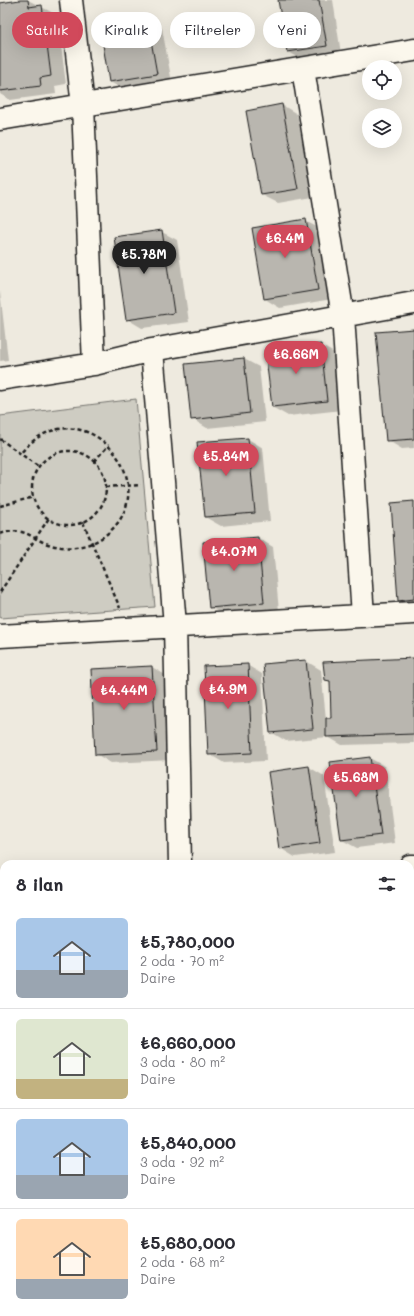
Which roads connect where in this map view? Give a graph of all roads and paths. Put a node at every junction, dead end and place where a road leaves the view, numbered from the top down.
1 (71, 0) edge
2 (414, 50) edge
3 (303, 69) junction
4 (83, 106) junction
5 (0, 119) edge
6 (414, 303) edge
7 (343, 316) junction
8 (152, 350) junction
9 (94, 364) junction
10 (0, 379) edge
11 (0, 439) edge
12 (109, 445) junction
13 (20, 454) junction
14 (94, 461) junction
15 (39, 467) junction
16 (162, 483) junction
17 (128, 486) junction
18 (106, 487) junction
19 (34, 496) junction
20 (0, 506) edge
21 (49, 518) junction
22 (83, 522) junction
23 (0, 534) edge
24 (37, 538) junction
25 (92, 542) junction
26 (0, 592) edge
27 (414, 613) edge
28 (364, 616) junction
29 (175, 625) junction
30 (130, 628) junction
31 (0, 636) edge
32 (180, 860) edge

1 - 4 street
2 - 3 street
3 - 4 street
3 - 7 street
4 - 5 street
4 - 9 street
6 - 7 street
7 - 8 street
7 - 28 street
8 - 9 street
8 - 16 street
9 - 10 street
11 - 13 path
12 - 13 path
12 - 14 path
12 - 17 path
13 - 15 path
14 - 15 path
14 - 18 path
15 - 19 path
16 - 17 path
16 - 29 street
17 - 18 path
17 - 25 path
18 - 22 path
19 - 20 path
19 - 21 path
21 - 22 path
21 - 24 path
22 - 25 path
23 - 24 path
24 - 25 path
24 - 26 path
25 - 30 path
27 - 28 street
28 - 29 street
29 - 30 street
29 - 32 street
30 - 31 street

